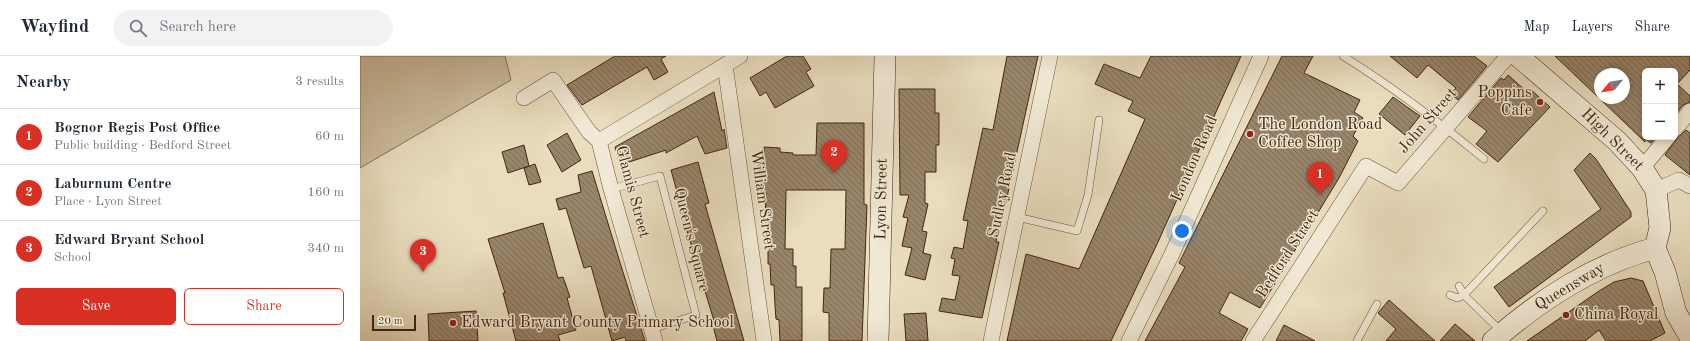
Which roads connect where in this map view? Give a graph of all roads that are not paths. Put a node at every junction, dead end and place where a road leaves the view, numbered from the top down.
1 (740, 56) edge
2 (885, 56) edge
3 (1050, 56) edge
4 (1261, 56) edge
5 (1343, 56) edge
6 (1508, 56) edge
7 (1518, 56) edge
8 (724, 65) junction
9 (524, 98) dead end
10 (1690, 112) edge
11 (1100, 120) dead end
12 (1678, 126) edge
13 (1447, 128) junction
14 (1665, 140) edge
15 (599, 141) junction
16 (1484, 160) dead end
17 (1366, 166) joint
18 (1642, 168) junction
19 (1690, 186) edge
20 (611, 189) junction
21 (1656, 190) junction
22 (1544, 211) dead end
23 (1017, 217) junction
24 (1655, 248) junction
25 (1459, 286) dead end
26 (1450, 295) dead end
27 (1464, 295) junction
28 (1377, 304) dead end
29 (654, 335) edge
30 (1498, 337) edge
31 (1690, 337) edge
32 (764, 341) edge
33 (878, 341) edge
34 (991, 341) edge
35 (1129, 341) edge
36 (1253, 341) edge
37 (1357, 341) edge

1 - 8 street, Glamis Street
2 - 33 street, Lyon Street
3 - 23 street, Sudley Road
4 - 35 street, London Road
5 - 13 lane
6 - 13 street, John Street
7 - 18 street, High Street
8 - 15 street, Glamis Street
8 - 32 street, William Street
9 - 15 street
10 - 12 street
11 - 23 lane
13 - 16 lane
13 - 17 street, John Street
14 - 18 street
15 - 20 street, Glamis Street
17 - 36 street, Bedford Street
18 - 21 street, High Street
19 - 21 street
20 - 29 street, Glamis Street
20 - 29 lane, Queen's Square
21 - 24 street, High Street
22 - 27 lane
23 - 34 street, Sudley Road
24 - 30 street, Queensway
24 - 31 street
25 - 27 lane
26 - 27 lane
27 - 30 lane
28 - 37 lane

